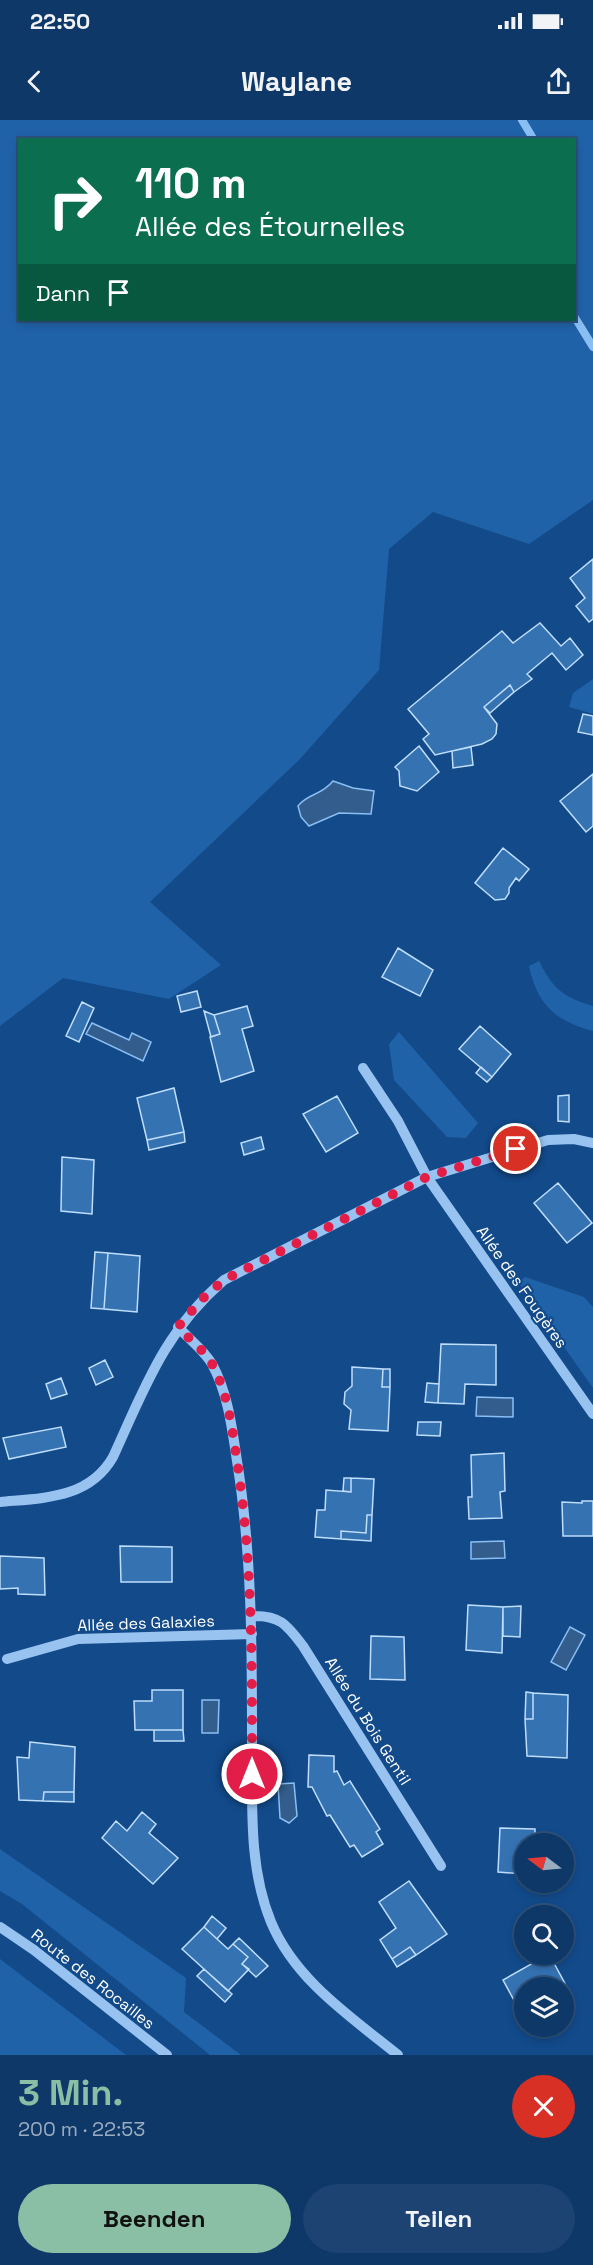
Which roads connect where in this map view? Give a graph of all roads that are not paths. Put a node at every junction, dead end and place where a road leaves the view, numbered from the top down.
1 (363, 1068) dead end
2 (593, 1143) edge
3 (427, 1177) junction
4 (178, 1327) junction
5 (593, 1414) edge
6 (0, 1502) edge
7 (252, 1616) junction
8 (252, 1635) junction
9 (7, 1659) dead end
10 (441, 1866) dead end
11 (0, 1927) edge
12 (167, 2055) edge
13 (398, 2055) edge

1 - 3 street, Allée des Fougères
2 - 3 street
3 - 4 street
3 - 5 street, Allée des Fougères
4 - 6 street
4 - 7 street
7 - 8 street
7 - 10 street, Allée du Bois Gentil
8 - 9 street, Allée des Galaxies
8 - 13 street
11 - 12 street, Route des Rocailles

